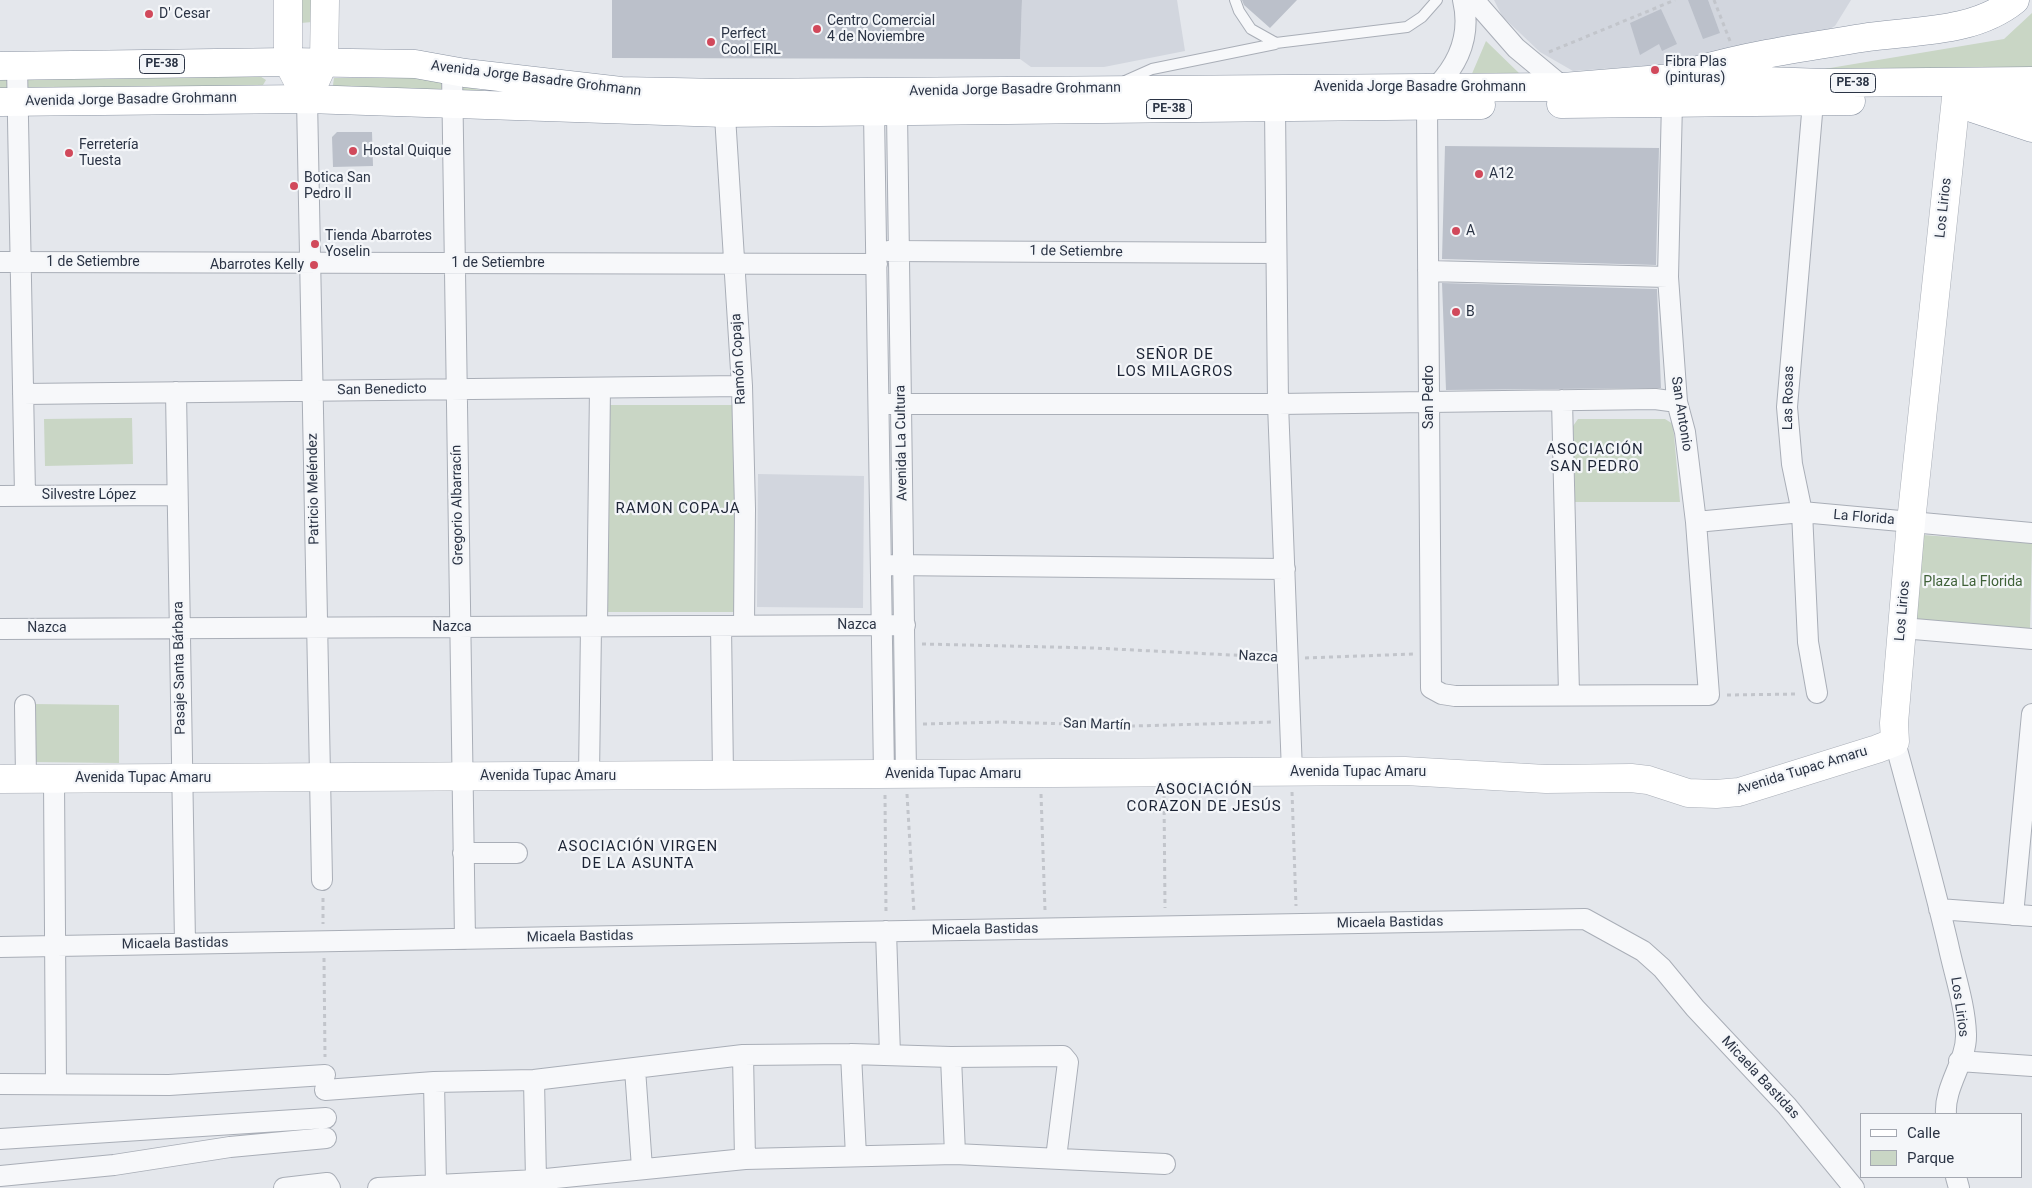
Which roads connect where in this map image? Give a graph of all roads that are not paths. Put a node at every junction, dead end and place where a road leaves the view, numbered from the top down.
1 (288, 0) edge
2 (325, 0) edge
3 (1235, 0) edge
4 (1437, 0) edge
5 (1463, 0) edge
6 (1474, 0) edge
7 (2015, 0) edge
8 (1276, 43) junction
9 (288, 62) junction
10 (324, 62) junction
11 (9, 66) edge
12 (452, 71) junction
13 (2032, 81) edge
14 (1563, 87) junction
15 (1107, 89) junction
16 (1673, 90) junction
17 (1432, 96) junction
18 (1956, 98) junction
19 (307, 99) junction
20 (9, 102) edge
21 (1813, 102) junction
22 (724, 103) junction
23 (2032, 103) edge
24 (452, 104) junction
25 (1276, 108) junction
26 (886, 112) junction
27 (2032, 128) edge
28 (899, 250) junction
29 (1276, 254) junction
30 (877, 258) junction
31 (0, 262) edge
32 (21, 262) junction
33 (310, 263) junction
34 (455, 263) junction
35 (733, 264) junction
36 (1428, 271) junction
37 (1668, 277) junction
38 (742, 386) junction
39 (600, 388) junction
40 (457, 390) junction
41 (312, 391) junction
42 (176, 392) junction
43 (23, 394) junction
44 (1562, 400) junction
45 (1677, 402) junction
46 (1429, 403) junction
47 (879, 404) junction
48 (901, 404) junction
49 (1278, 404) junction
50 (25, 495) junction
51 (0, 496) edge
52 (177, 496) junction
53 (1802, 512) junction
54 (1696, 522) junction
55 (1911, 522) junction
56 (2032, 533) edge
57 (881, 565) junction
58 (903, 566) junction
59 (1285, 569) junction
60 (904, 624) junction
61 (744, 625) junction
62 (882, 625) junction
63 (594, 626) junction
64 (721, 626) junction
65 (460, 627) junction
66 (180, 628) junction
67 (317, 628) junction
68 (1902, 628) junction
69 (0, 629) edge
70 (2032, 639) edge
71 (1816, 693) road end
72 (1569, 694) junction
73 (25, 705) dead end
74 (2032, 714) edge
75 (1895, 742) junction
76 (1292, 772) junction
77 (895, 774) junction
78 (723, 775) junction
79 (462, 776) junction
80 (589, 776) junction
81 (320, 777) junction
82 (182, 778) junction
83 (13, 779) edge
84 (54, 779) junction
85 (463, 853) junction
86 (517, 853) dead end
87 (322, 880) road end
88 (1939, 909) junction
89 (2023, 916) edge
90 (886, 931) junction
91 (464, 939) junction
92 (185, 943) junction
93 (55, 946) junction
94 (0, 947) edge
95 (851, 1054) junction
96 (743, 1055) junction
97 (890, 1055) junction
98 (951, 1057) junction
99 (1959, 1061) junction
100 (2032, 1066) edge
101 (635, 1069) junction
102 (534, 1080) junction
103 (434, 1082) junction
104 (0, 1084) edge
105 (56, 1084) junction
106 (1946, 1113) edge
107 (326, 1118) dead end
108 (326, 1138) dead end
109 (0, 1139) edge
110 (955, 1154) junction
111 (856, 1156) junction
112 (1056, 1158) junction
113 (745, 1159) junction
114 (1165, 1164) dead end
115 (642, 1168) junction
116 (0, 1176) edge
117 (536, 1180) junction
118 (436, 1184) junction
119 (284, 1188) edge
120 (330, 1188) edge
121 (378, 1188) edge
122 (1854, 1188) edge

1 - 9 main road
2 - 10 main road
3 - 8 lane
4 - 8 lane
5 - 17 street
6 - 14 street
7 - 16 main road
8 - 15 lane
9 - 10 main road, Avenida Jorge Basadre Grohmann / PE-38
9 - 11 main road, Avenida Jorge Basadre Grohmann / PE-38
9 - 19 main road
10 - 12 main road, Avenida Jorge Basadre Grohmann / PE-38
10 - 19 main road
11 - 20 street
12 - 22 main road, Avenida Jorge Basadre Grohmann / PE-38
12 - 24 street, Gregorio Albarracín
13 - 16 main road, Avenida Jorge Basadre Grohmann / PE-38
14 - 16 main road, Avenida Jorge Basadre Grohmann / PE-38
14 - 17 main road, Avenida Jorge Basadre Grohmann / PE-38
15 - 17 main road, Avenida Jorge Basadre Grohmann / PE-38
15 - 22 main road, Avenida Jorge Basadre Grohmann / PE-38
16 - 17 main road, Avenida Jorge Basadre Grohmann / PE-38
16 - 21 main road, Avenida Jorge Basadre Grohmann / PE-38
16 - 37 street, San Antonio
17 - 25 main road, Avenida Jorge Basadre Grohmann / PE-38
17 - 36 street, San Pedro
18 - 21 main road, Avenida Jorge Basadre Grohmann / PE-38
18 - 23 main road, Avenida Jorge Basadre Grohmann / PE-38
18 - 27 main road
18 - 55 main road, Los Lirios
19 - 20 main road, Avenida Jorge Basadre Grohmann / PE-38
19 - 24 main road, Avenida Jorge Basadre Grohmann / PE-38
19 - 33 street, Patricio Meléndez
20 - 32 street
21 - 53 street, Las Rosas
22 - 24 main road, Avenida Jorge Basadre Grohmann / PE-38
22 - 26 main road, Avenida Jorge Basadre Grohmann / PE-38
22 - 35 street, Ramón Copaja
24 - 34 street, Gregorio Albarracín
25 - 26 main road, Avenida Jorge Basadre Grohmann / PE-38
25 - 29 street
26 - 28 street, Avenida La Cultura
26 - 30 street, Avenida La Cultura
28 - 29 street, 1 de Setiembre
28 - 30 street, 1 de Setiembre
28 - 48 street, Avenida La Cultura
29 - 49 street
30 - 35 street, 1 de Setiembre
30 - 47 street, Avenida La Cultura
31 - 32 street, 1 de Setiembre
32 - 33 street, 1 de Setiembre
32 - 43 street
33 - 34 street, 1 de Setiembre
33 - 41 street, Patricio Meléndez
34 - 35 street, 1 de Setiembre
34 - 40 street, Gregorio Albarracín
35 - 38 street, Ramón Copaja
36 - 37 street
36 - 46 street, San Pedro
37 - 45 street, San Antonio
38 - 39 street, San Benedicto
38 - 61 street, Ramón Copaja
39 - 40 street, San Benedicto
39 - 63 street
40 - 41 street, San Benedicto
40 - 65 street, Gregorio Albarracín
41 - 42 street, San Benedicto
41 - 67 street, Patricio Meléndez
42 - 43 street, San Benedicto
42 - 52 street, Pasaje Santa Bárbara
43 - 50 street
44 - 45 street
44 - 46 street
44 - 72 street
45 - 54 street, San Antonio
46 - 49 street
46 - 72 street, San Pedro
47 - 48 street
47 - 57 street, Avenida La Cultura
48 - 49 street
48 - 58 street, Avenida La Cultura
49 - 59 street
50 - 51 street, Silvestre López
50 - 52 street, Silvestre López
52 - 66 street, Pasaje Santa Bárbara
53 - 54 street, La Florida
53 - 55 street, La Florida
53 - 71 street, Las Rosas
54 - 72 street, San Antonio
55 - 56 street, La Florida
55 - 68 main road, Los Lirios
57 - 58 street
57 - 62 street, Avenida La Cultura
58 - 59 street
58 - 60 street, Avenida La Cultura
59 - 76 street
60 - 62 street, Nazca
60 - 77 street, Avenida La Cultura
61 - 62 street, Nazca
61 - 64 street, Nazca
62 - 77 street, Avenida La Cultura
63 - 64 street, Nazca
63 - 65 street, Nazca
63 - 80 street
64 - 78 street
65 - 67 street, Nazca
65 - 79 street, Gregorio Albarracín
66 - 67 street, Nazca
66 - 69 street, Nazca
66 - 82 street, Pasaje Santa Bárbara
67 - 81 street, Patricio Meléndez
68 - 70 street
68 - 75 main road, Los Lirios
73 - 83 street
74 - 89 street
75 - 76 main road, Avenida Tupac Amaru
75 - 88 street, Los Lirios
76 - 77 main road, Avenida Tupac Amaru
77 - 78 main road, Avenida Tupac Amaru
78 - 80 main road, Avenida Tupac Amaru
79 - 80 main road, Avenida Tupac Amaru
79 - 81 main road, Avenida Tupac Amaru
79 - 85 street, Gregorio Albarracín
81 - 82 main road, Avenida Tupac Amaru
81 - 87 street, Patricio Meléndez
82 - 84 main road, Avenida Tupac Amaru
82 - 92 street, Pasaje Santa Bárbara
83 - 84 main road, Avenida Tupac Amaru
84 - 93 street
85 - 86 street
85 - 91 street, Gregorio Albarracín
88 - 89 street
88 - 99 street, Los Lirios
90 - 91 street, Micaela Bastidas
90 - 97 street
90 - 122 street, Micaela Bastidas
91 - 92 street, Micaela Bastidas
92 - 93 street, Micaela Bastidas
93 - 94 street, Micaela Bastidas
93 - 105 street
95 - 96 street
95 - 97 street
95 - 111 street
96 - 101 street
96 - 113 street
97 - 98 street
98 - 110 street
98 - 112 street
99 - 100 street
99 - 106 street, Los Lirios
101 - 102 street
101 - 115 street
102 - 103 street
102 - 117 street
103 - 105 street
103 - 118 street
104 - 105 street
107 - 109 street
108 - 116 street
110 - 111 street
110 - 112 street
111 - 113 street
112 - 114 street
113 - 115 street
115 - 117 street
117 - 118 street
118 - 121 street
119 - 120 street

